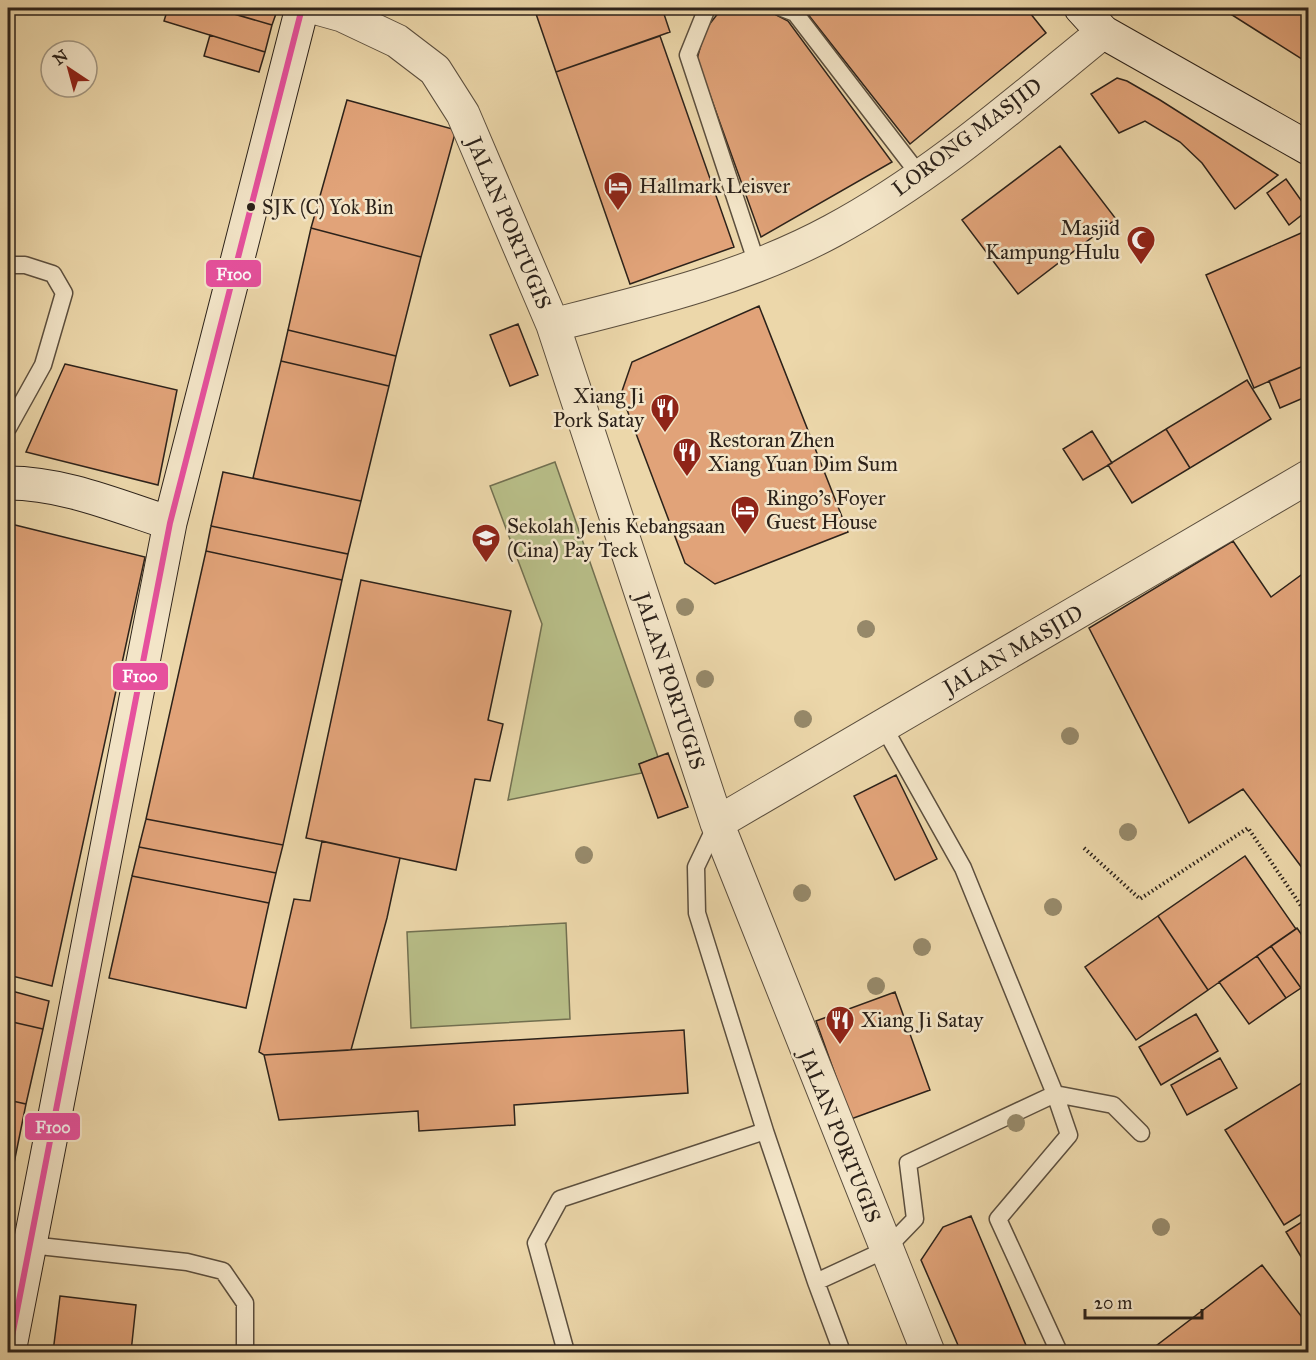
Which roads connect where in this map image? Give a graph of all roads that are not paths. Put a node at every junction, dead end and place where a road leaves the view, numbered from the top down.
1 (302, 8) edge
2 (317, 8) edge
3 (707, 8) edge
4 (782, 8) edge
5 (1081, 8) edge
6 (1103, 32) junction
7 (1308, 148) edge
8 (921, 177) junction
9 (757, 264) junction
10 (8, 266) edge
11 (553, 326) junction
12 (8, 428) edge
13 (1308, 477) edge
14 (8, 483) edge
15 (170, 523) junction
16 (882, 724) junction
17 (717, 823) junction
18 (1055, 1094) junction
19 (765, 1131) junction
20 (1141, 1133) dead end
21 (30, 1245) junction
22 (885, 1250) junction
23 (816, 1282) junction
24 (9, 1353) edge
25 (245, 1353) edge
26 (566, 1353) edge
27 (842, 1353) edge
28 (928, 1353) edge
29 (1059, 1353) edge

1 - 15 street
2 - 11 street, JALAN PORTUGIS
3 - 9 lane
4 - 8 lane
5 - 6 street
6 - 7 street
6 - 8 street, LORONG MASJID
8 - 9 street, LORONG MASJID
9 - 11 street, LORONG MASJID
10 - 12 lane
11 - 17 street, JALAN PORTUGIS
13 - 16 street, JALAN MASJID
14 - 15 street
15 - 21 street
16 - 17 street, JALAN MASJID
16 - 18 lane
17 - 19 lane
17 - 22 street, JALAN PORTUGIS
18 - 20 lane
18 - 22 lane
18 - 29 lane
19 - 23 lane
19 - 26 lane
21 - 24 street
21 - 25 lane
22 - 23 lane
22 - 28 street, JALAN PORTUGIS
23 - 27 lane

